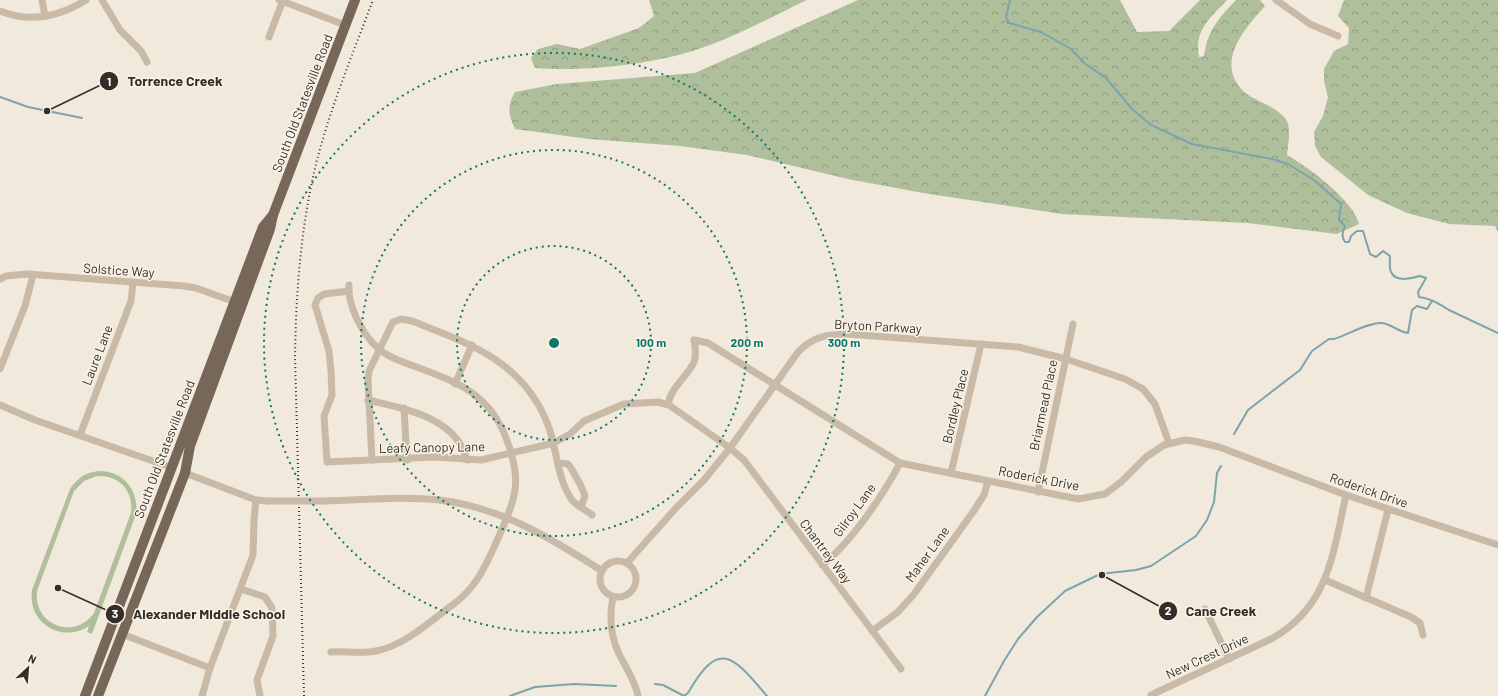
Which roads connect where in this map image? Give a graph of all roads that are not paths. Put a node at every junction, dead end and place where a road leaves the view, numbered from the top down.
1 (42, 0) edge
2 (86, 0) edge
3 (102, 0) edge
4 (282, 0) edge
5 (355, 0) edge
6 (1276, 0) edge
7 (0, 11) edge
8 (45, 16) junction
9 (345, 25) junction
10 (1338, 36) dead end
11 (269, 37) dead end
12 (147, 62) dead end
13 (273, 215) junction
14 (33, 275) junction
15 (0, 279) edge
16 (133, 283) junction
17 (235, 302) junction
18 (1074, 324) dead end
19 (981, 344) junction
20 (472, 345) junction
21 (380, 350) junction
22 (1065, 359) junction
23 (0, 369) edge
24 (455, 384) junction
25 (776, 384) junction
26 (202, 388) junction
27 (368, 400) junction
28 (0, 405) edge
29 (669, 405) junction
30 (404, 408) junction
31 (80, 435) junction
32 (554, 443) junction
33 (1169, 443) junction
34 (730, 448) junction
35 (512, 454) junction
36 (372, 460) junction
37 (408, 460) junction
38 (467, 460) junction
39 (559, 463) junction
40 (900, 463) junction
41 (173, 468) junction
42 (185, 473) junction
43 (951, 473) junction
44 (988, 481) junction
45 (1038, 492) junction
46 (1346, 495) junction
47 (256, 500) junction
48 (580, 507) junction
49 (1388, 510) junction
50 (592, 515) dead end
51 (507, 517) junction
52 (161, 534) junction
53 (1498, 546) edge
54 (627, 564) junction
55 (822, 565) junction
56 (602, 571) junction
57 (1325, 580) junction
58 (241, 589) junction
59 (612, 597) junction
60 (1366, 598) junction
61 (1205, 609) dead end
62 (872, 631) junction
63 (122, 634) junction
64 (1423, 635) dead end
65 (331, 652) dead end
66 (1229, 659) junction
67 (210, 668) junction
68 (901, 669) dead end
69 (1151, 695) edge
70 (85, 696) edge
71 (98, 696) edge
72 (202, 696) edge
73 (260, 696) edge
74 (638, 696) edge

1 - 8 street
2 - 8 street
3 - 12 street
4 - 9 street
4 - 11 street
5 - 9 main road, South Old Statesville Road
6 - 10 street
7 - 8 street
9 - 13 main road, South Old Statesville Road
13 - 17 main road, South Old Statesville Road
13 - 42 main road, South Old Statesville Road
14 - 15 street, Solstice Way
14 - 16 street, Solstice Way
14 - 23 street
16 - 17 street, Solstice Way
16 - 31 street, Laure Lane
17 - 26 main road, South Old Statesville Road
18 - 22 street, Briarmead Place
19 - 22 street, Bryton Parkway
19 - 25 street, Bryton Parkway
19 - 43 street, Bordley Place
20 - 21 street
20 - 24 street
20 - 32 street
21 - 24 street
21 - 27 street
21 - 36 street, Leafy Canopy Lane
22 - 33 street, Bryton Parkway
22 - 45 street, Briarmead Place
24 - 35 street
25 - 29 street, Roderick Drive
25 - 34 street, Bryton Parkway
25 - 40 street, Roderick Drive
26 - 41 main road, South Old Statesville Road
26 - 42 main road
27 - 30 street
27 - 36 street
28 - 31 street
29 - 32 street, Leafy Canopy Lane
29 - 34 street, Chantrey Way
30 - 37 street
30 - 38 street
31 - 41 street
32 - 35 street, Leafy Canopy Lane
32 - 39 street
33 - 45 street, Roderick Drive
33 - 46 street, Roderick Drive
34 - 54 street, Bryton Parkway
34 - 55 street, Chantrey Way
35 - 38 street, Leafy Canopy Lane
35 - 51 street
36 - 37 street, Leafy Canopy Lane
37 - 38 street, Leafy Canopy Lane
39 - 48 street
39 - 48 street
40 - 43 street, Roderick Drive
40 - 55 street, Gilroy Lane
41 - 52 main road
41 - 70 main road, South Old Statesville Road
42 - 47 street
42 - 52 main road, South Old Statesville Road
43 - 44 street, Roderick Drive
44 - 45 street, Roderick Drive
44 - 62 street, Maher Lane
46 - 49 street, Roderick Drive
46 - 57 street, New Crest Drive
47 - 51 street, bridge
47 - 58 street
48 - 50 street
49 - 53 street, Roderick Drive
49 - 60 street
51 - 56 street
51 - 65 street
52 - 63 main road, South Old Statesville Road
54 - 56 street
54 - 59 street
55 - 62 street, Chantrey Way
56 - 59 street
57 - 60 street
57 - 66 street, New Crest Drive
58 - 67 street
58 - 73 street
59 - 74 street
60 - 64 street
61 - 66 street
62 - 68 street, Chantrey Way
63 - 67 street
63 - 71 main road, South Old Statesville Road
66 - 69 street, New Crest Drive
67 - 72 street

